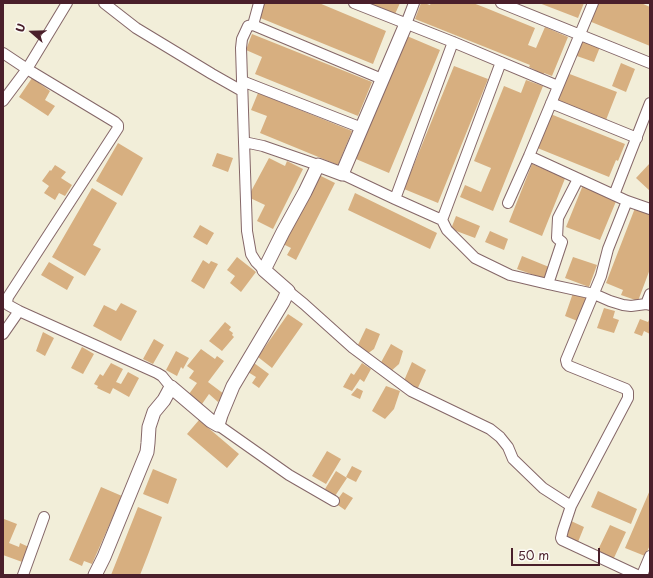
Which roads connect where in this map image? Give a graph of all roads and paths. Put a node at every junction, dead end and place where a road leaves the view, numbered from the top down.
1 (67, 3) edge
2 (104, 3) edge
3 (259, 3) edge
4 (354, 3) edge
5 (414, 3) edge
6 (502, 3) edge
7 (593, 3) edge
8 (406, 24) junction
9 (253, 25) junction
10 (580, 34) junction
11 (453, 42) junction
12 (3, 53) edge
13 (501, 62) junction
14 (650, 63) edge
15 (27, 70) junction
16 (382, 79) junction
17 (242, 81) junction
18 (558, 86) junction
19 (242, 91) junction
20 (3, 101) edge
21 (551, 103) junction
22 (650, 103) edge
23 (362, 128) junction
24 (636, 138) junction
25 (244, 142) junction
26 (529, 156) junction
27 (318, 164) junction
28 (342, 174) junction
29 (578, 179) junction
30 (614, 195) junction
31 (395, 199) junction
32 (627, 201) junction
33 (508, 203) dead end
34 (650, 209) edge
35 (442, 220) junction
36 (264, 270) junction
37 (548, 284) junction
38 (288, 291) junction
39 (594, 294) junction
40 (649, 301) edge
41 (19, 311) junction
42 (3, 334) edge
43 (171, 387) junction
44 (218, 425) junction
45 (334, 501) dead end
46 (571, 506) junction
47 (44, 517) dead end
48 (650, 556) edge
49 (23, 575) edge
50 (95, 575) edge
51 (637, 575) edge
52 (642, 575) edge

1 - 15 street
2 - 19 street
3 - 9 street
4 - 8 street
5 - 8 street
6 - 10 street
7 - 10 street
8 - 11 street
8 - 16 street
9 - 16 street
9 - 17 street
10 - 14 street
10 - 18 street
11 - 13 street
11 - 31 street
12 - 15 street
13 - 18 street
13 - 35 street
15 - 20 street
15 - 41 street
16 - 23 street
17 - 19 street
17 - 23 street
18 - 21 street
19 - 25 street
21 - 24 street
21 - 26 street
22 - 24 street
23 - 28 street
24 - 30 street
25 - 27 street
25 - 36 street
26 - 29 street
26 - 33 street
27 - 28 street
27 - 36 street
28 - 31 street
29 - 30 street
29 - 37 street
30 - 32 street
31 - 35 street
32 - 34 street
32 - 39 street
35 - 37 street
36 - 38 street
37 - 39 street
38 - 44 street
38 - 46 street
39 - 40 street
39 - 46 street
41 - 42 street
41 - 43 street
43 - 44 street
43 - 50 street
44 - 45 street
46 - 51 street
47 - 49 street
48 - 52 street

